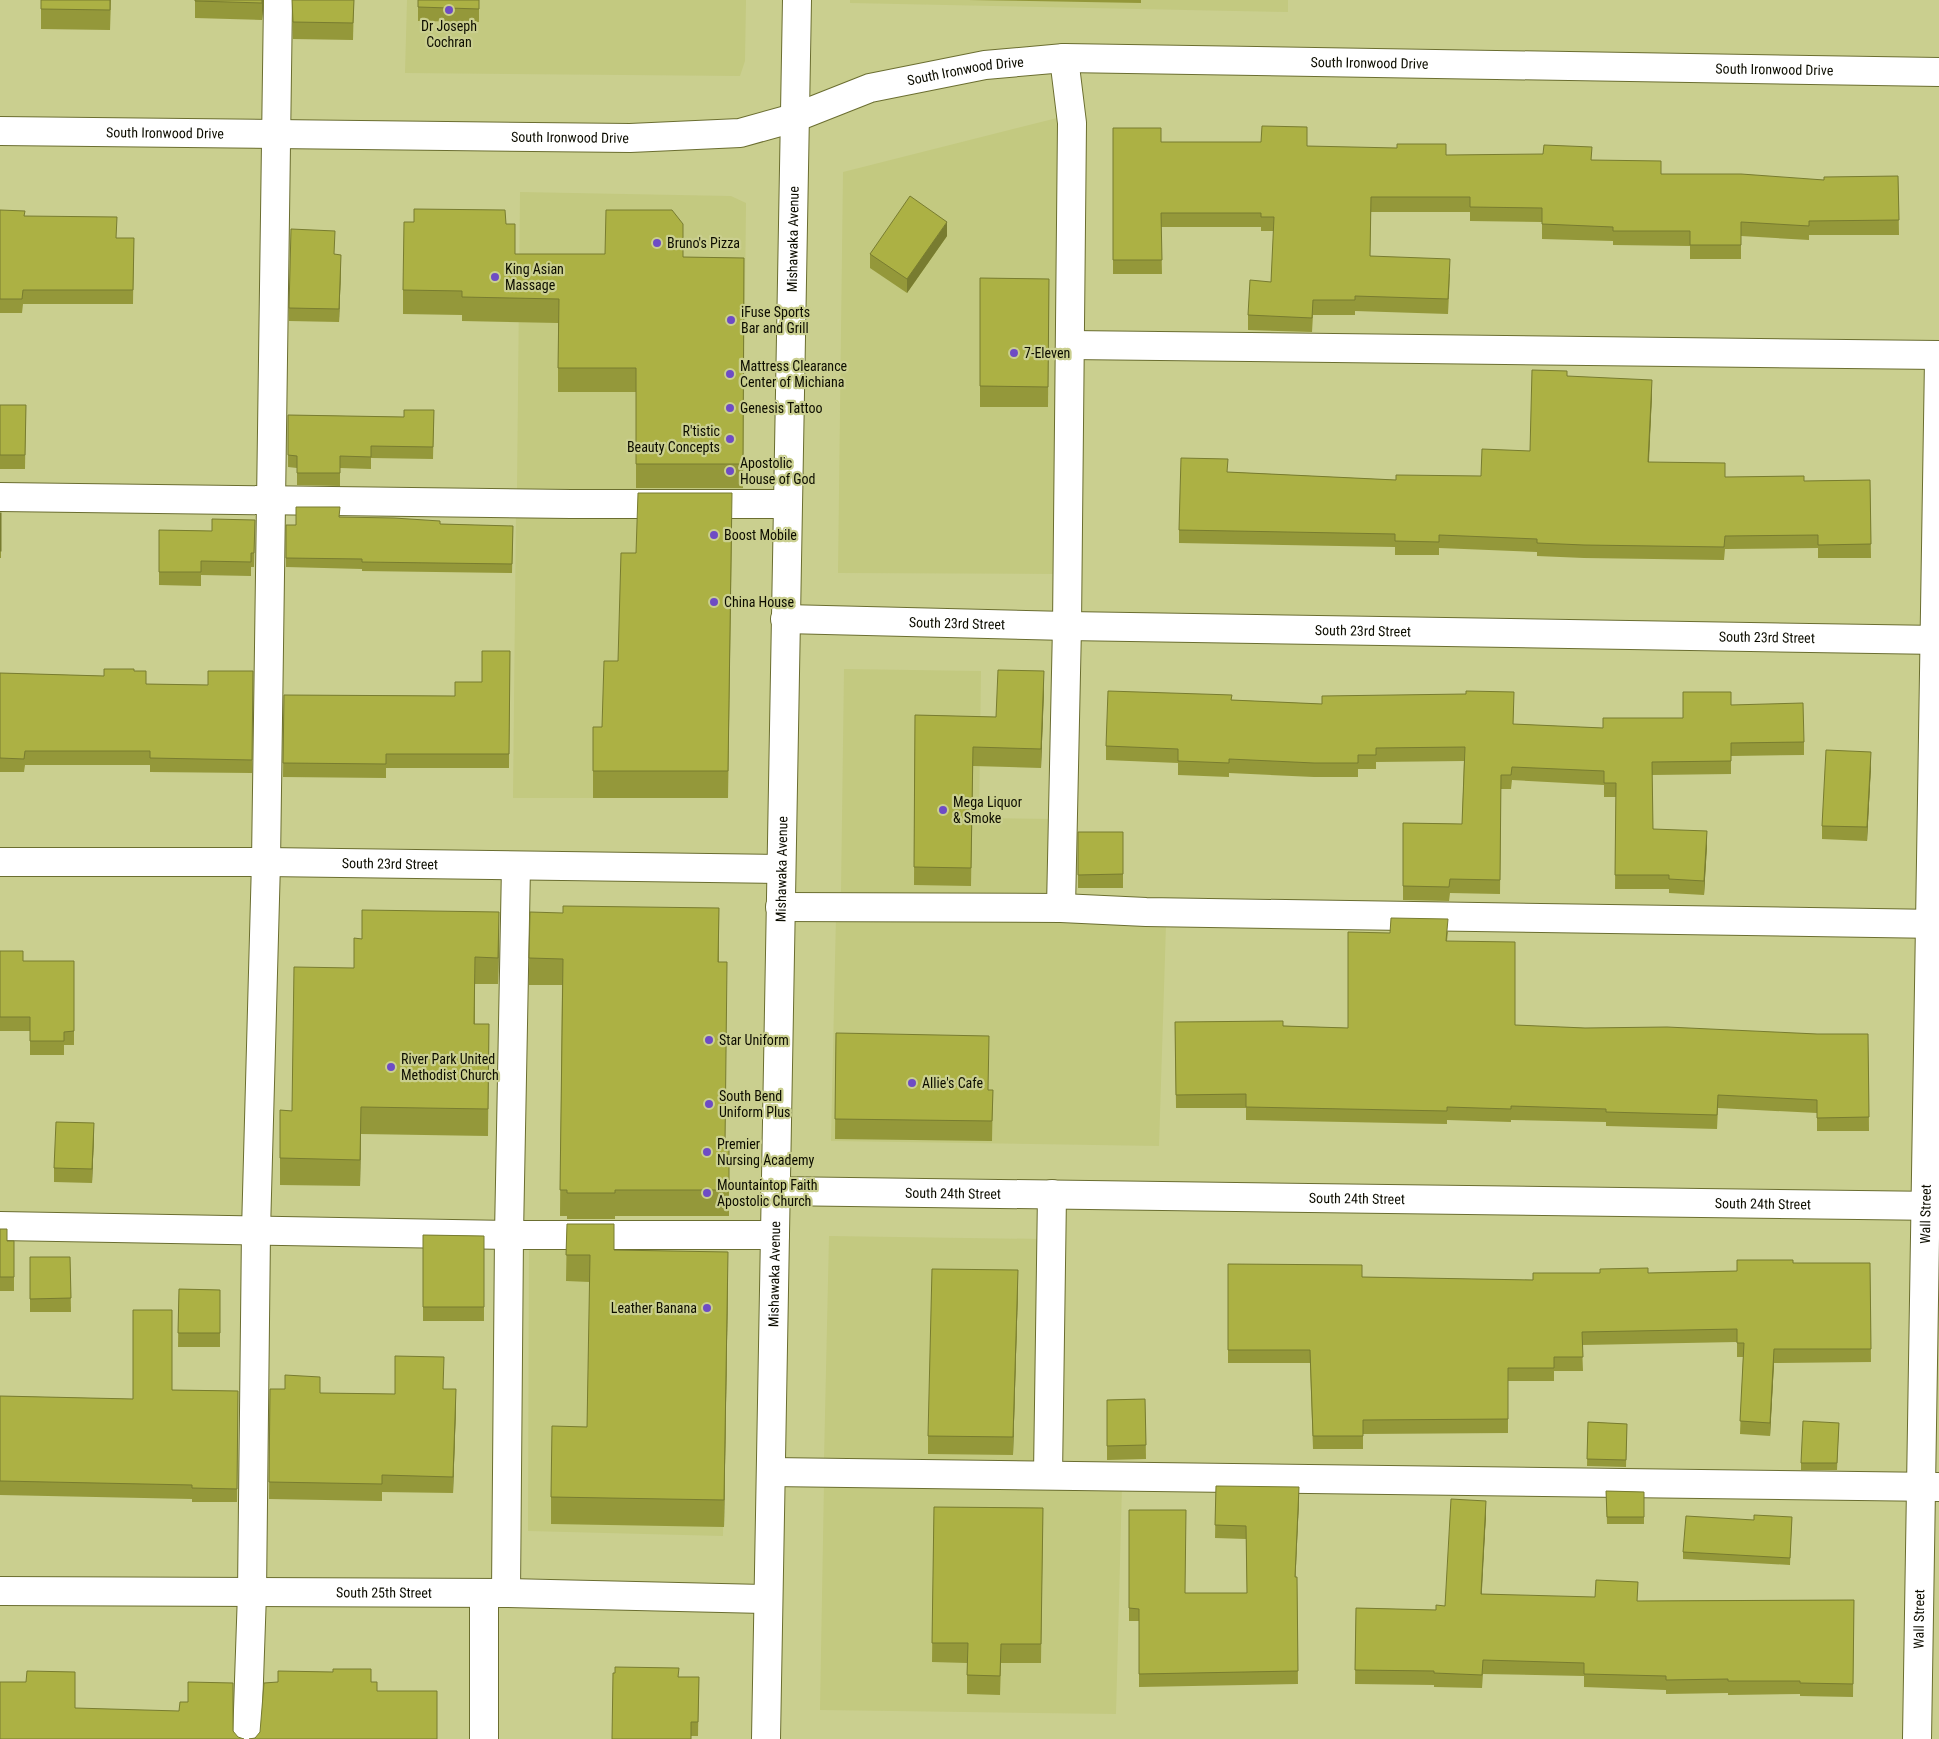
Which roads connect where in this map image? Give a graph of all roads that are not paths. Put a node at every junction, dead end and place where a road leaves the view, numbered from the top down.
1 (278, 0) edge
2 (797, 0) edge
3 (1064, 58) junction
4 (1939, 72) edge
5 (794, 118) junction
6 (0, 131) edge
7 (275, 134) junction
8 (1070, 345) junction
9 (1939, 355) edge
10 (1939, 360) edge
11 (0, 498) edge
12 (270, 500) junction
13 (787, 504) junction
14 (785, 619) junction
15 (1067, 626) junction
16 (1937, 640) edge
17 (0, 862) edge
18 (266, 862) junction
19 (516, 866) junction
20 (781, 869) junction
21 (780, 907) junction
22 (1061, 908) junction
23 (1934, 924) edge
24 (776, 1191) junction
25 (1052, 1194) junction
26 (1933, 1206) edge
27 (0, 1226) edge
28 (256, 1231) junction
29 (509, 1235) junction
30 (775, 1235) junction
31 (770, 1472) junction
32 (1048, 1475) junction
33 (1930, 1487) edge
34 (0, 1591) edge
35 (252, 1593) junction
36 (495, 1594) junction
37 (768, 1599) junction
38 (247, 1739) edge
39 (484, 1739) edge
40 (766, 1739) edge
41 (1917, 1739) edge

1 - 7 street
2 - 5 street, Mishawaka Avenue
3 - 4 street, South Ironwood Drive
3 - 5 street, South Ironwood Drive
3 - 8 street
5 - 7 street, South Ironwood Drive
5 - 13 street, Mishawaka Avenue
6 - 7 street, South Ironwood Drive
7 - 12 street
8 - 9 street
8 - 15 street
10 - 16 street, Wall Street
11 - 12 street
12 - 13 street
12 - 18 street
13 - 14 street, Mishawaka Avenue
14 - 15 street, South 23rd Street
14 - 20 street, Mishawaka Avenue
15 - 16 street, South 23rd Street
15 - 22 street
16 - 23 street, Wall Street
17 - 18 street, South 23rd Street
18 - 19 street, South 23rd Street
18 - 28 street
19 - 20 street, South 23rd Street
19 - 29 street
20 - 21 street, Mishawaka Avenue
21 - 22 street
21 - 24 street, Mishawaka Avenue
22 - 23 street
23 - 26 street, Wall Street
24 - 25 street, South 24th Street
24 - 30 street, Mishawaka Avenue
25 - 26 street, South 24th Street
25 - 32 street
26 - 33 street, Wall Street
27 - 28 street
28 - 29 street
28 - 35 street
29 - 30 street
29 - 36 street
30 - 31 street, Mishawaka Avenue
31 - 32 street
31 - 37 street, Mishawaka Avenue
32 - 33 street
33 - 41 street, Wall Street
34 - 35 street, South 25th Street
35 - 36 street, South 25th Street
35 - 38 street
36 - 37 street, South 25th Street
36 - 39 street
37 - 40 street, Mishawaka Avenue

